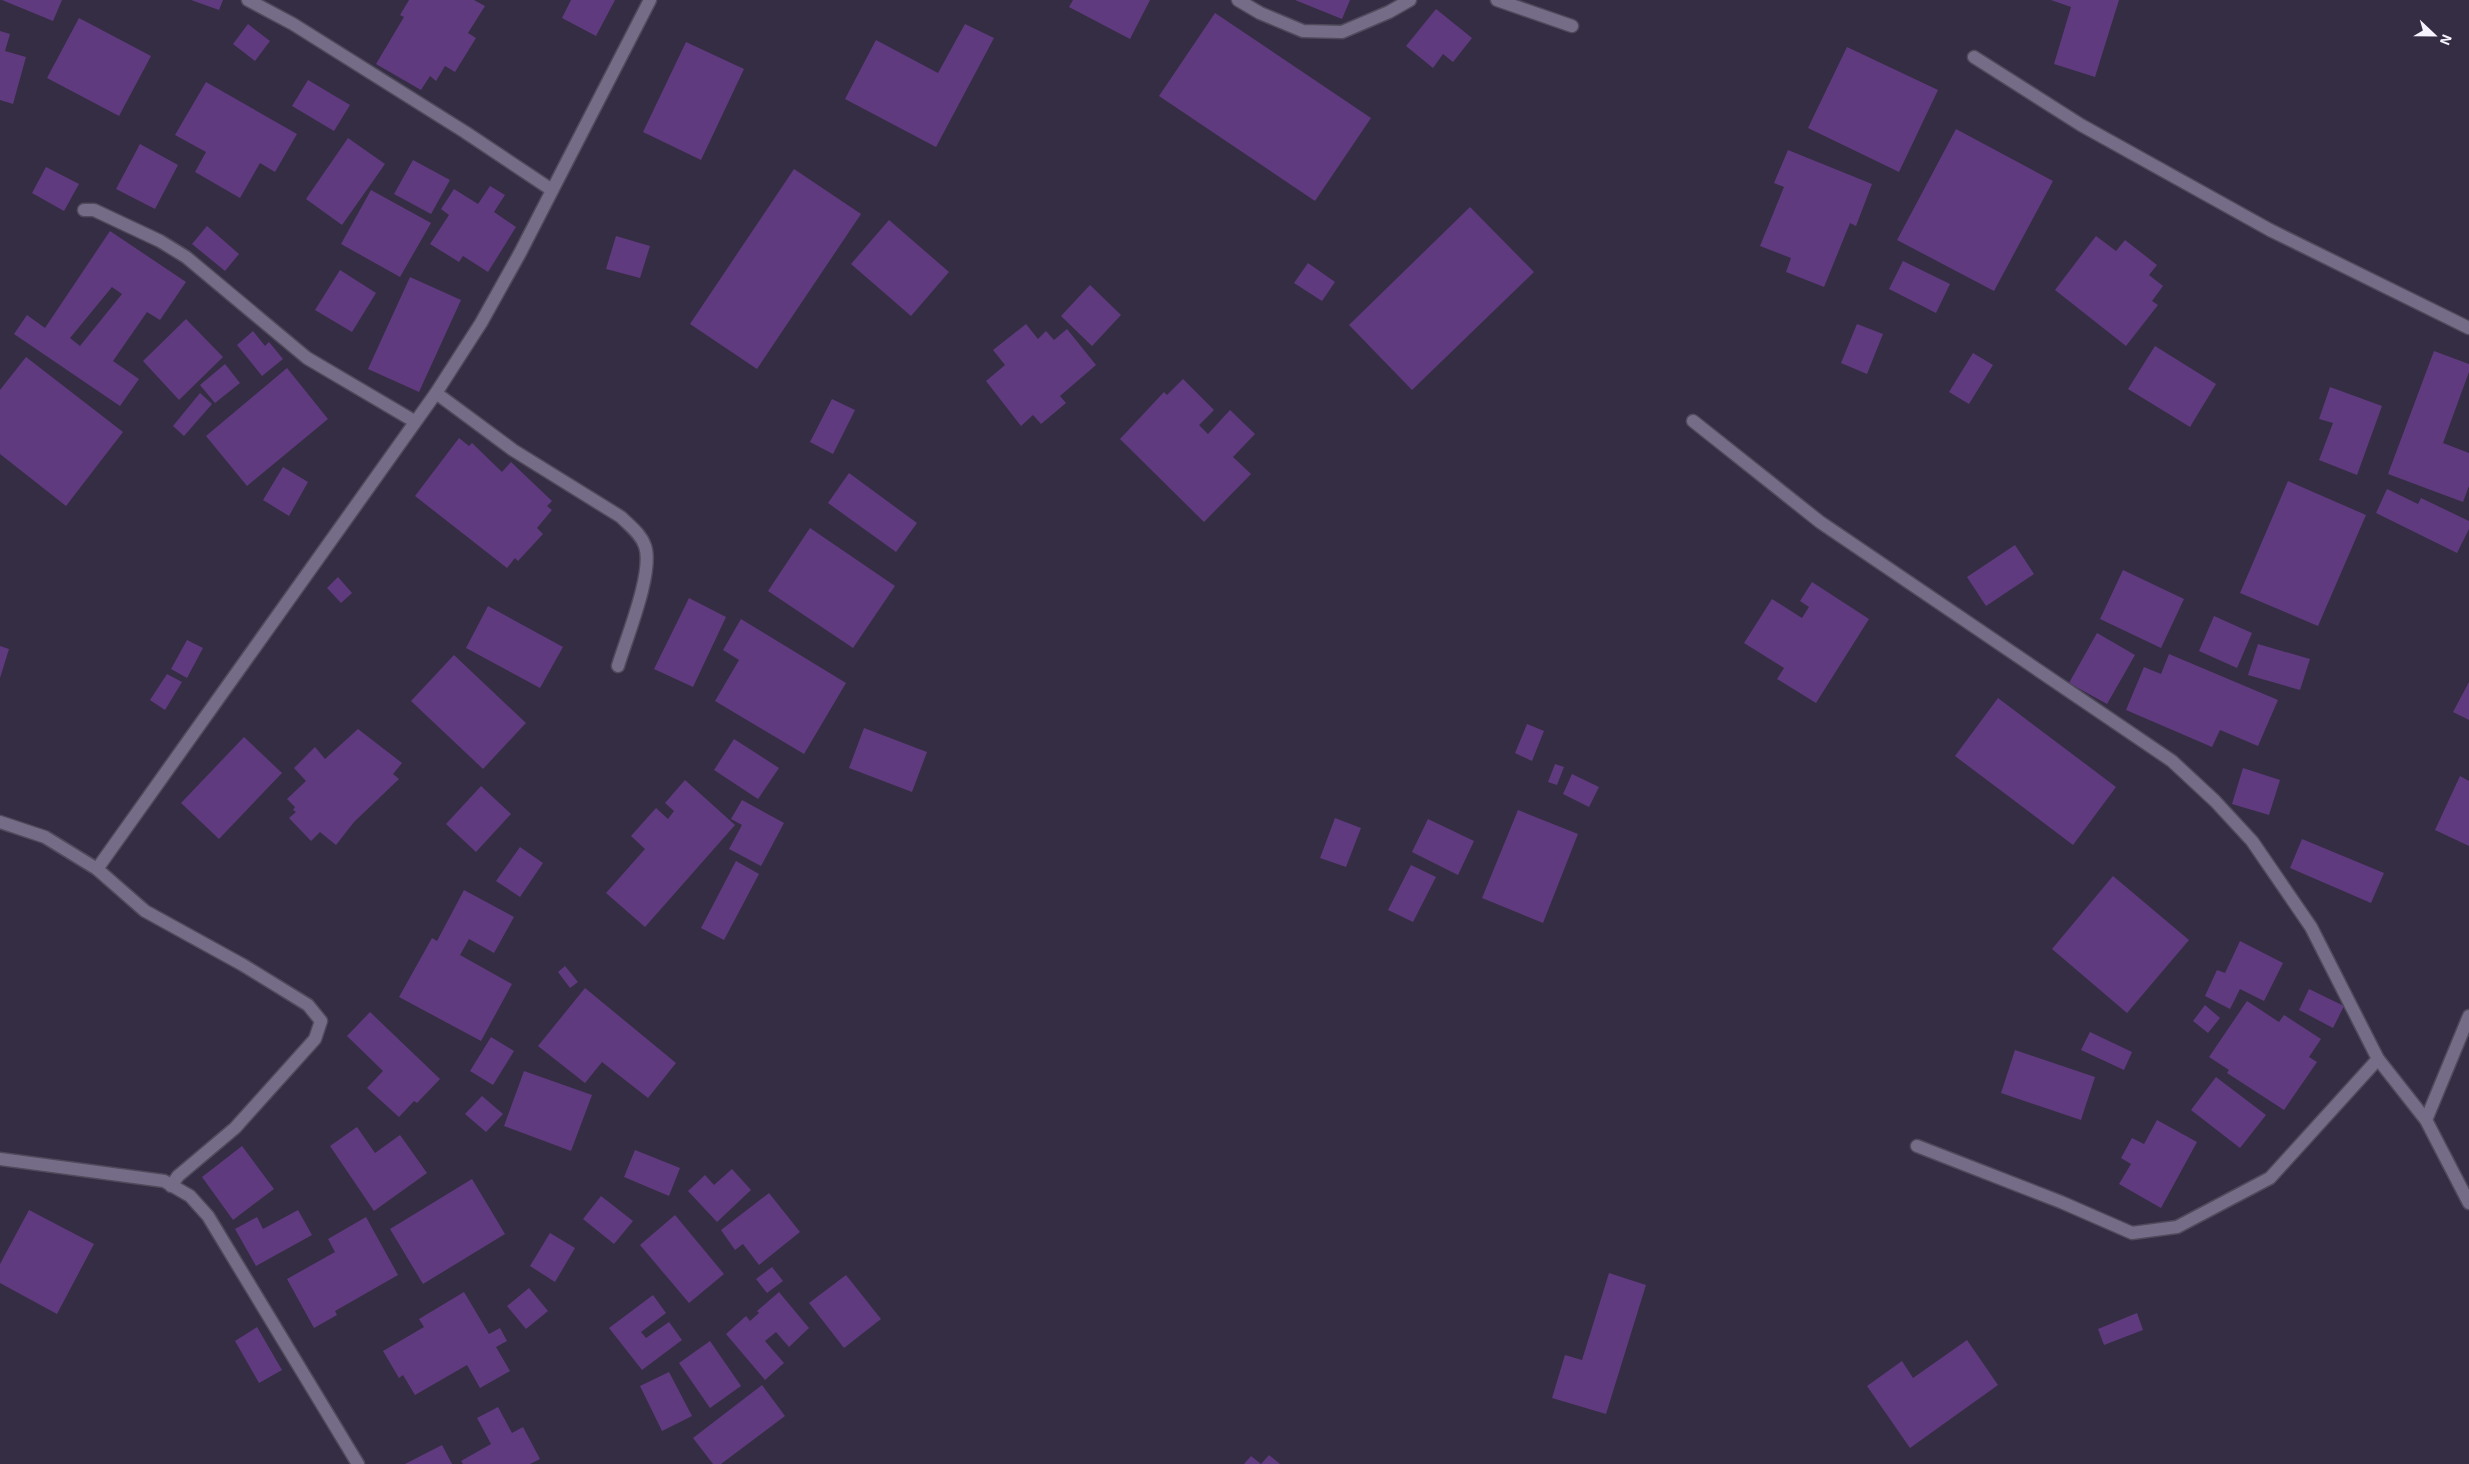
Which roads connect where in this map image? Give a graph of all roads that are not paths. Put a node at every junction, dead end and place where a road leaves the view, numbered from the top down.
1 (248, 0) edge
2 (650, 0) edge
3 (1238, 0) edge
4 (1410, 0) edge
5 (1497, 0) edge
6 (1572, 26) dead end
7 (1974, 57) dead end
8 (552, 190) junction
9 (84, 210) dead end
10 (2469, 328) edge
11 (436, 393) junction
12 (414, 421) junction
13 (1693, 421) dead end
14 (618, 666) dead end
15 (0, 822) edge
16 (97, 869) junction
17 (2469, 1016) edge
18 (2378, 1059) junction
19 (2426, 1120) junction
20 (1917, 1146) dead end
21 (0, 1160) edge
22 (171, 1186) junction
23 (2469, 1203) edge
24 (358, 1464) edge

1 - 8 street
2 - 8 street
3 - 4 street
5 - 6 street
7 - 10 street
8 - 11 street
9 - 12 street
11 - 12 street
11 - 14 street
12 - 16 street
13 - 18 street
15 - 16 street
16 - 22 street
17 - 19 street
18 - 19 street
18 - 20 street
19 - 23 street
21 - 22 street
22 - 24 street

